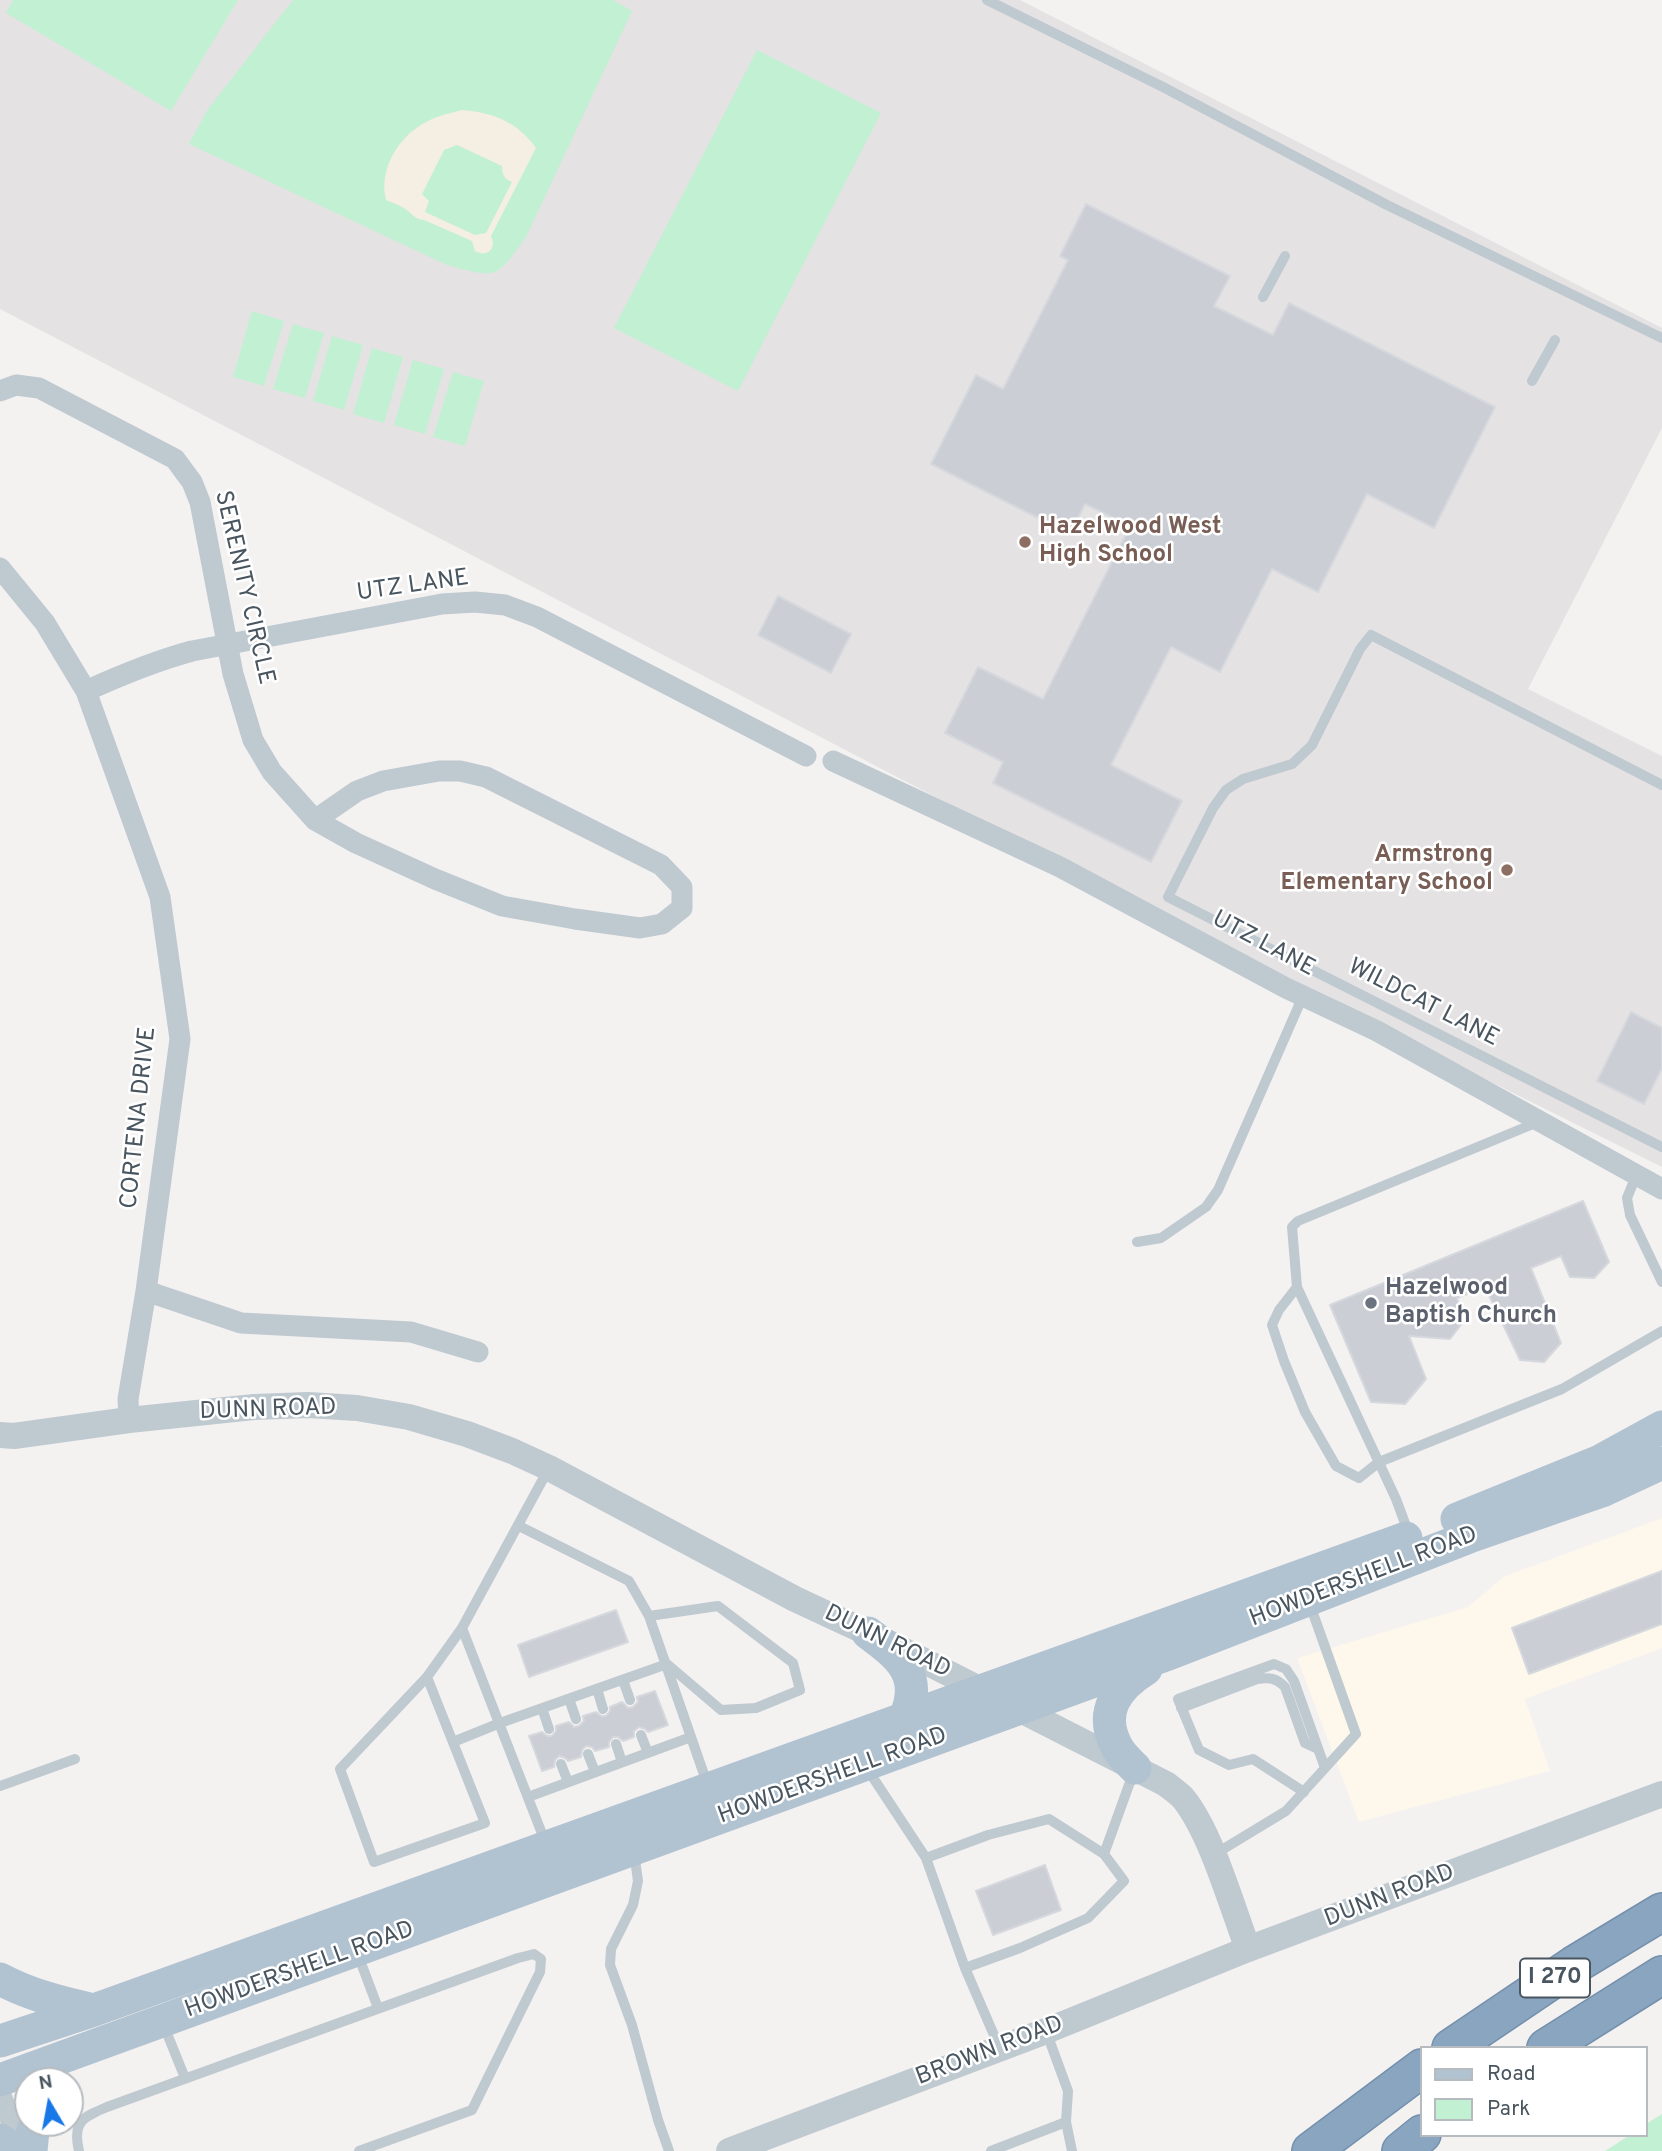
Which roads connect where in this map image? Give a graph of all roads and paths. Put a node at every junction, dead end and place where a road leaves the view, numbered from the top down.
1 (987, 0) edge
2 (1285, 256) dead end
3 (1263, 297) dead end
4 (1662, 338) edge
5 (1555, 340) dead end
6 (1532, 381) dead end
7 (0, 391) edge
8 (0, 568) edge
9 (228, 644) junction
10 (86, 691) junction
11 (806, 756) dead end
12 (833, 761) dead end
13 (1662, 785) edge
14 (315, 820) junction
15 (1303, 996) junction
16 (1539, 1121) junction
17 (1662, 1147) edge
18 (1636, 1176) junction
19 (1662, 1189) edge
20 (1137, 1242) dead end
21 (1662, 1282) edge
22 (1297, 1287) junction
23 (146, 1291) junction
24 (1662, 1331) edge
25 (478, 1352) dead end
26 (130, 1420) junction
27 (1662, 1427) edge
28 (0, 1435) edge
29 (1379, 1462) junction
30 (1662, 1463) edge
31 (549, 1468) junction
32 (519, 1526) junction
33 (1410, 1536) junction
34 (1308, 1600) junction
35 (649, 1616) junction
36 (462, 1628) junction
37 (868, 1633) junction
38 (1171, 1653) junction
39 (667, 1664) junction
40 (427, 1677) junction
41 (623, 1680) junction
42 (597, 1689) junction
43 (981, 1690) junction
44 (569, 1699) junction
45 (630, 1700) dead end
46 (542, 1708) junction
47 (603, 1709) dead end
48 (1019, 1709) junction
49 (905, 1717) junction
50 (576, 1719) dead end
51 (500, 1723) junction
52 (550, 1729) dead end
53 (642, 1735) dead end
54 (691, 1737) junction
55 (453, 1742) junction
56 (616, 1744) dead end
57 (648, 1753) junction
58 (588, 1754) dead end
59 (75, 1759) dead end
60 (622, 1762) junction
61 (561, 1764) dead end
62 (865, 1765) junction
63 (1135, 1768) junction
64 (1325, 1768) junction
65 (595, 1772) junction
66 (568, 1782) junction
67 (0, 1786) edge
68 (708, 1788) junction
69 (1304, 1792) junction
70 (1662, 1794) edge
71 (528, 1797) junction
72 (547, 1846) junction
73 (634, 1849) junction
74 (1104, 1854) junction
75 (1213, 1855) junction
76 (926, 1858) junction
77 (1662, 1912) edge
78 (1248, 1949) junction
79 (356, 1950) junction
80 (965, 1968) junction
81 (1662, 1975) edge
82 (0, 1979) edge
83 (378, 2008) junction
84 (94, 2010) junction
85 (162, 2021) junction
86 (1046, 2031) junction
87 (0, 2042) edge
88 (94, 2046) junction
89 (1454, 2046) edge
90 (1549, 2046) edge
91 (1000, 2049) junction
92 (74, 2067) edge
93 (1420, 2069) edge
94 (185, 2078) junction
95 (0, 2080) edge
96 (0, 2093) edge
97 (1066, 2122) junction
98 (1420, 2136) edge
99 (0, 2140) edge
100 (17, 2151) edge
101 (25, 2151) edge
102 (79, 2151) edge
103 (359, 2151) edge
104 (669, 2151) edge
105 (729, 2151) edge
106 (991, 2151) edge
107 (1072, 2151) edge
108 (1311, 2151) edge
109 (1401, 2151) edge

1 - 4 lane
2 - 3 lane
5 - 6 lane
7 - 9 street, SERENITY CIRCLE
8 - 10 street, CORTENA DRIVE
9 - 10 street, UTZ LANE
9 - 11 street, UTZ LANE
9 - 14 street, SERENITY CIRCLE
10 - 23 street, CORTENA DRIVE
12 - 15 street, UTZ LANE
13 - 17 lane, WILDCAT LANE
14 - 14 street, SERENITY CIRCLE
15 - 16 street, UTZ LANE
15 - 20 lane
16 - 18 street, UTZ LANE
16 - 22 lane
18 - 19 street, UTZ LANE
18 - 21 lane
22 - 29 lane
22 - 29 lane
23 - 25 street
23 - 26 street, CORTENA DRIVE
24 - 29 lane
26 - 28 street, DUNN ROAD
26 - 31 street, DUNN ROAD
27 - 33 main road, HOWDERSHELL ROAD
29 - 33 lane
30 - 34 main road, HOWDERSHELL ROAD
31 - 32 lane
31 - 37 street, DUNN ROAD
32 - 35 lane
32 - 36 lane
33 - 43 main road, HOWDERSHELL ROAD
34 - 38 main road, HOWDERSHELL ROAD
34 - 64 lane
35 - 39 lane
35 - 39 lane
36 - 40 lane
36 - 51 lane
37 - 43 street, DUNN ROAD
37 - 49 main road
38 - 48 main road, HOWDERSHELL ROAD
38 - 63 main road
39 - 41 lane
39 - 54 lane
40 - 55 lane
40 - 55 lane
41 - 42 lane
41 - 45 lane
42 - 44 lane
42 - 47 lane
43 - 48 street, DUNN ROAD
43 - 49 main road, HOWDERSHELL ROAD
44 - 46 lane
44 - 50 lane
46 - 51 lane
46 - 52 lane
48 - 62 main road, HOWDERSHELL ROAD
48 - 63 street, DUNN ROAD
49 - 68 main road, HOWDERSHELL ROAD
51 - 55 lane
51 - 71 lane
53 - 57 lane
54 - 57 lane
54 - 68 lane
56 - 60 lane
57 - 60 lane
58 - 65 lane
59 - 67 lane
60 - 65 lane
61 - 66 lane
62 - 73 main road, HOWDERSHELL ROAD
62 - 76 lane
63 - 74 lane
63 - 75 street, DUNN ROAD
64 - 69 lane
64 - 69 lane
65 - 66 lane
66 - 71 lane
68 - 72 main road, HOWDERSHELL ROAD
69 - 75 lane
70 - 78 street, DUNN ROAD
71 - 72 lane
72 - 84 main road, HOWDERSHELL ROAD
73 - 79 main road, HOWDERSHELL ROAD
73 - 104 lane
74 - 76 lane
74 - 80 lane
75 - 78 street, DUNN ROAD
76 - 80 lane
77 - 89 highway, I 270
78 - 86 street, BROWN ROAD
79 - 83 lane
79 - 85 main road, HOWDERSHELL ROAD
80 - 91 lane
81 - 90 highway, I 270
82 - 84 main road
83 - 94 lane
83 - 103 lane
84 - 87 main road, HOWDERSHELL ROAD
85 - 88 main road, HOWDERSHELL ROAD
85 - 94 lane
86 - 91 street, BROWN ROAD
86 - 97 lane
88 - 92 main road
88 - 95 main road, HOWDERSHELL ROAD
91 - 105 street, BROWN ROAD
93 - 108 highway
94 - 102 lane
96 - 101 street
97 - 106 lane
97 - 107 lane
98 - 109 highway
99 - 100 main road

